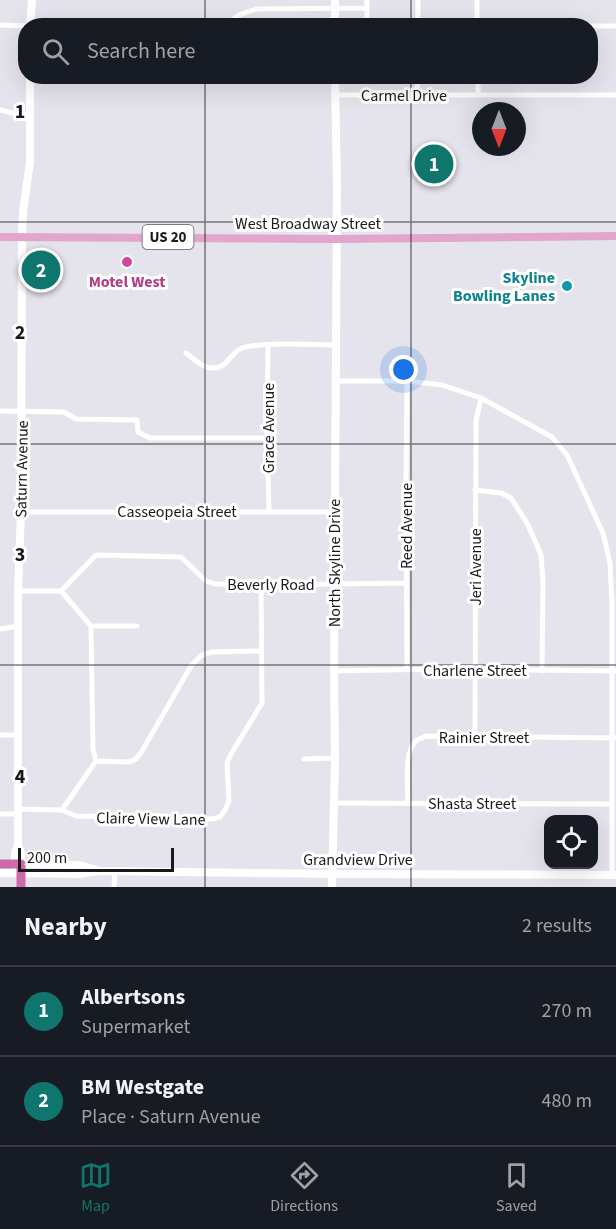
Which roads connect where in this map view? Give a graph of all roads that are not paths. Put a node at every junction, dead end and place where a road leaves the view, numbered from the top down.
1 (32, 0) edge
2 (367, 0) edge
3 (418, 0) edge
4 (477, 0) edge
5 (335, 4) edge
6 (367, 8) junction
7 (29, 18) edge
8 (236, 18) edge
9 (367, 18) edge
10 (418, 18) edge
11 (477, 18) edge
12 (0, 25) edge
13 (18, 26) edge
14 (598, 26) edge
15 (616, 26) edge
16 (30, 84) edge
17 (335, 84) edge
18 (418, 84) edge
19 (478, 84) edge
20 (616, 94) edge
21 (335, 95) junction
22 (417, 95) junction
23 (478, 95) junction
24 (0, 110) edge
25 (30, 115) junction
26 (616, 236) edge
27 (0, 237) edge
28 (22, 237) junction
29 (336, 239) junction
30 (268, 345) junction
31 (335, 345) junction
32 (186, 353) dead end
33 (335, 381) junction
34 (407, 381) junction
35 (481, 398) junction
36 (0, 411) edge
37 (22, 411) junction
38 (267, 438) junction
39 (475, 490) junction
40 (269, 511) junction
41 (21, 512) junction
42 (334, 512) junction
43 (406, 583) junction
44 (334, 584) junction
45 (261, 585) junction
46 (18, 591) junction
47 (61, 591) junction
48 (614, 604) edge
49 (18, 626) junction
50 (92, 626) junction
51 (137, 626) dead end
52 (0, 630) edge
53 (262, 651) junction
54 (407, 670) junction
55 (475, 670) junction
56 (334, 671) junction
57 (542, 671) junction
58 (614, 671) edge
59 (0, 735) edge
60 (17, 735) junction
61 (475, 736) junction
62 (614, 738) edge
63 (304, 759) dead end
64 (335, 759) junction
65 (96, 761) junction
66 (408, 802) junction
67 (334, 803) junction
68 (611, 804) junction
69 (62, 810) junction
70 (18, 812) junction
71 (0, 814) edge
72 (0, 864) edge
73 (18, 868) junction
74 (115, 871) junction
75 (0, 873) edge
76 (332, 874) junction
77 (614, 875) edge
78 (15, 887) edge
79 (21, 887) edge
80 (114, 887) edge
81 (332, 887) edge

1 - 7 main road
2 - 6 street
3 - 10 street
4 - 11 street
5 - 6 street
5 - 8 street
6 - 9 street
12 - 13 street
14 - 15 street
16 - 25 main road, Saturn Avenue
17 - 21 main road, North Skyline Drive
18 - 22 street
19 - 23 street
20 - 23 street, Carmel Drive
21 - 22 street, Carmel Drive
21 - 29 main road, North Skyline Drive
22 - 23 street, Carmel Drive
24 - 25 street
25 - 28 main road, Saturn Avenue
26 - 29 main road, West Broadway Street / US 20
27 - 28 main road, West Broadway Street / US 20
28 - 29 main road, West Broadway Street / US 20
28 - 37 main road, Saturn Avenue
29 - 31 main road, North Skyline Drive
30 - 31 street
30 - 32 street
30 - 38 street, Grace Avenue
31 - 33 main road, North Skyline Drive
33 - 34 street
33 - 42 main road, North Skyline Drive
34 - 35 street
34 - 43 street, Reed Avenue
35 - 39 street, Jeri Avenue
35 - 48 street
36 - 37 street
37 - 38 street
37 - 41 main road, Saturn Avenue
38 - 40 street, Grace Avenue
39 - 55 street, Jeri Avenue
39 - 57 street
40 - 41 street, Casseopeia Street
40 - 42 street, Casseopeia Street
41 - 46 main road, Saturn Avenue
42 - 44 main road, North Skyline Drive
43 - 44 street, Beverly Road
43 - 54 street, Reed Avenue
44 - 45 street, Beverly Road
44 - 56 main road, North Skyline Drive
45 - 47 street, Beverly Road
45 - 53 street, Claire View Lane
46 - 47 street
46 - 49 main road, Saturn Avenue
47 - 50 street
48 - 58 street
49 - 52 street
49 - 60 main road, Saturn Avenue
50 - 51 street
50 - 65 street
53 - 65 street
53 - 69 street, Claire View Lane
54 - 55 street, Charlene Street
54 - 56 street, Charlene Street
55 - 57 street, Charlene Street
55 - 61 street, Jeri Avenue
56 - 64 main road, North Skyline Drive
57 - 58 street, Charlene Street
58 - 62 street
59 - 60 street
60 - 70 main road, Saturn Avenue
61 - 62 street, Rainier Street
61 - 66 street, Rainier Street
62 - 68 street
63 - 64 street
64 - 67 main road, North Skyline Drive
65 - 69 street
66 - 67 street, Shasta Street
66 - 68 street, Shasta Street
67 - 76 main road, North Skyline Drive
68 - 77 street
69 - 70 street, Claire View Lane
70 - 71 street, Claire View Lane
70 - 73 main road, Saturn Avenue
72 - 73 highway, Grandview Drive
73 - 74 main road, Grandview Drive
73 - 75 main road, Grandview Drive
73 - 78 highway
73 - 79 highway
74 - 76 main road, Grandview Drive
74 - 80 street
76 - 77 main road, Grandview Drive
76 - 81 main road, North Skyline Drive

